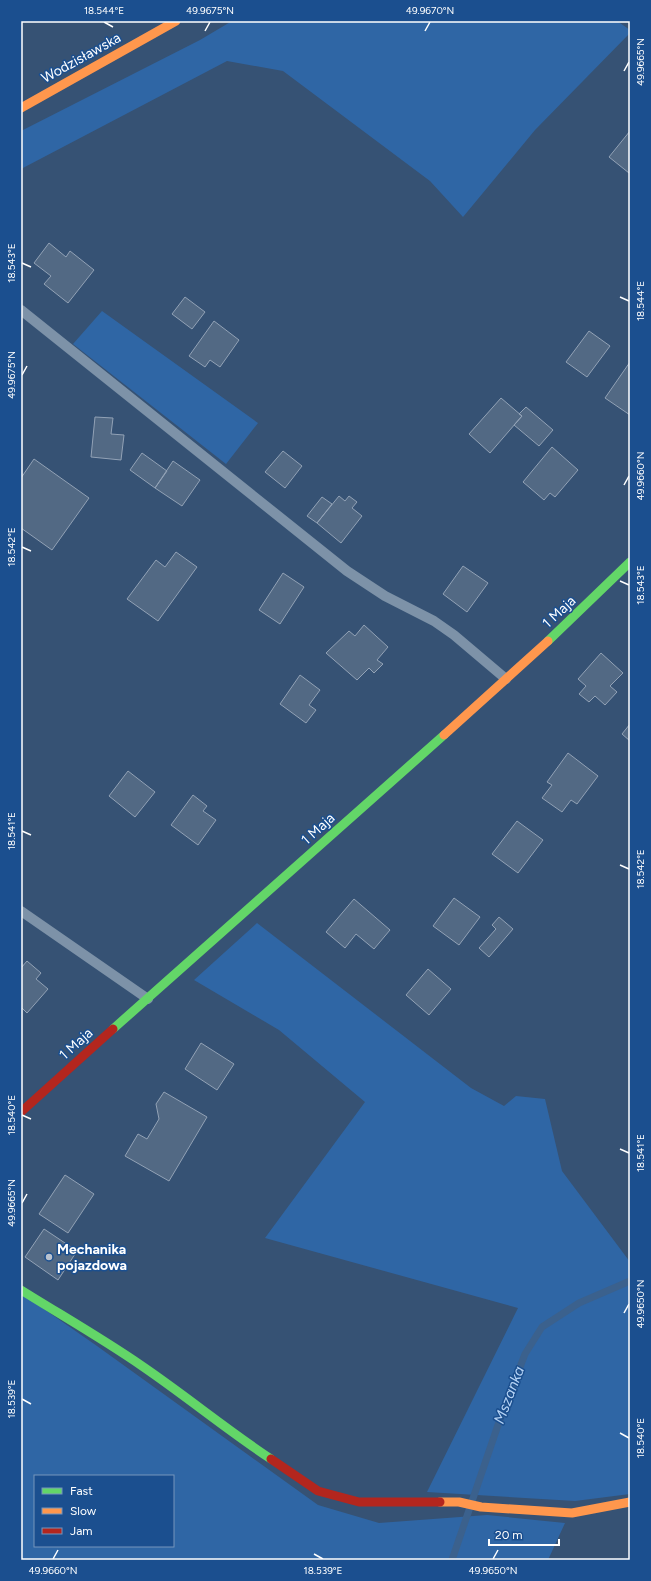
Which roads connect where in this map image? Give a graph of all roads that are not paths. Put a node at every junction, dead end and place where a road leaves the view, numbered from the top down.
1 (176, 21) edge
2 (21, 108) edge
3 (21, 310) edge
4 (630, 562) edge
5 (506, 679) junction
6 (21, 911) edge
7 (148, 999) junction
8 (21, 1112) edge
9 (21, 1290) edge
10 (630, 1502) edge

1 - 2 street, Wodzisławska
3 - 5 lane
4 - 5 street, 1 Maja
5 - 7 street, 1 Maja
6 - 7 lane
7 - 8 street, 1 Maja
9 - 10 street

